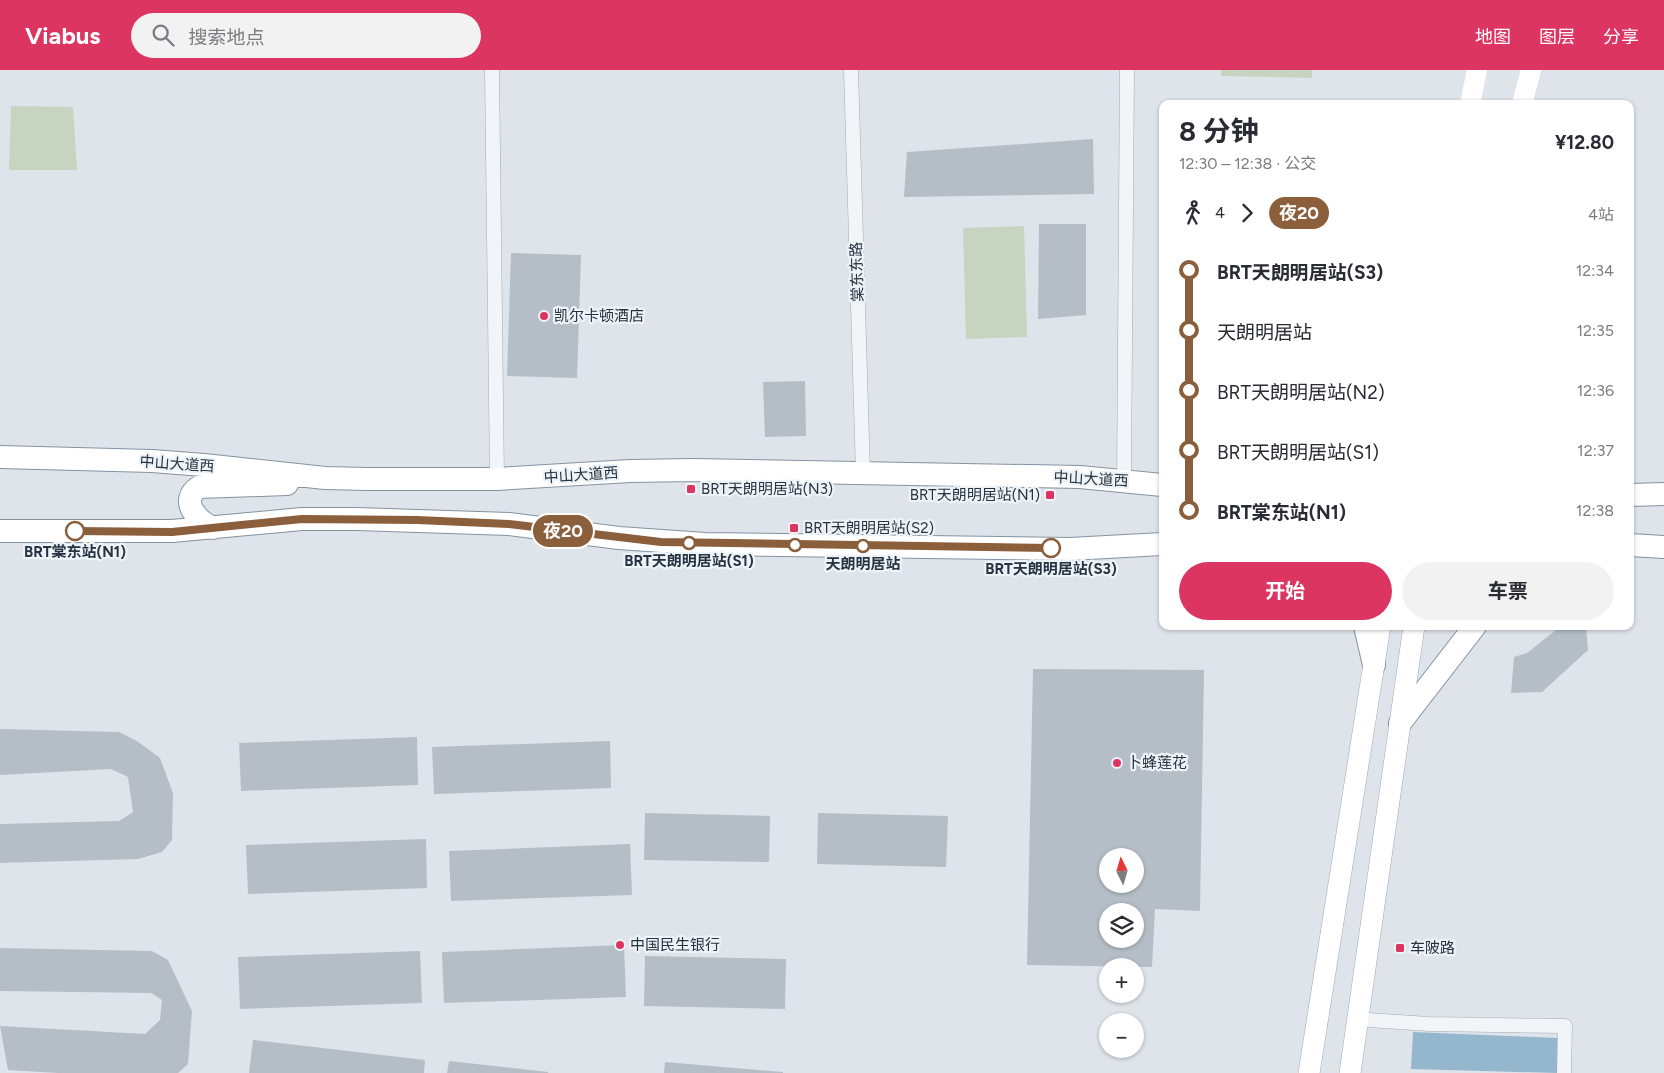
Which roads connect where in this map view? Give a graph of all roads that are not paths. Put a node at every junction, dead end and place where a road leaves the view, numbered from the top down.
1 (492, 70) edge
2 (851, 70) edge
3 (1127, 70) edge
4 (1477, 70) edge
5 (1530, 70) edge
6 (1471, 100) edge
7 (1523, 100) edge
8 (0, 457) edge
9 (863, 474) junction
10 (325, 478) junction
11 (497, 479) junction
12 (1124, 480) junction
13 (1159, 485) edge
14 (1664, 494) edge
15 (1634, 496) edge
16 (213, 528) junction
17 (0, 531) edge
18 (1159, 544) edge
19 (1634, 546) edge
20 (1664, 547) edge
21 (1366, 630) edge
22 (1379, 630) edge
23 (1413, 630) edge
24 (1472, 630) edge
25 (1374, 665) junction
26 (1400, 723) junction
27 (1368, 1020) dead end
28 (1309, 1073) edge
29 (1350, 1073) edge
30 (1564, 1073) edge

1 - 11 street
2 - 9 street, 棠东东路
3 - 12 street
4 - 6 main road
5 - 7 main road
8 - 10 highway, 中山大道西
9 - 11 highway, 中山大道西
9 - 12 highway, 中山大道西
10 - 11 highway, 中山大道西
10 - 16 highway
12 - 13 highway, 中山大道西
14 - 15 highway
16 - 17 highway
16 - 18 highway
19 - 20 highway
21 - 25 highway
22 - 25 main road
23 - 26 main road
24 - 26 highway
25 - 28 main road
26 - 29 main road
27 - 30 street

